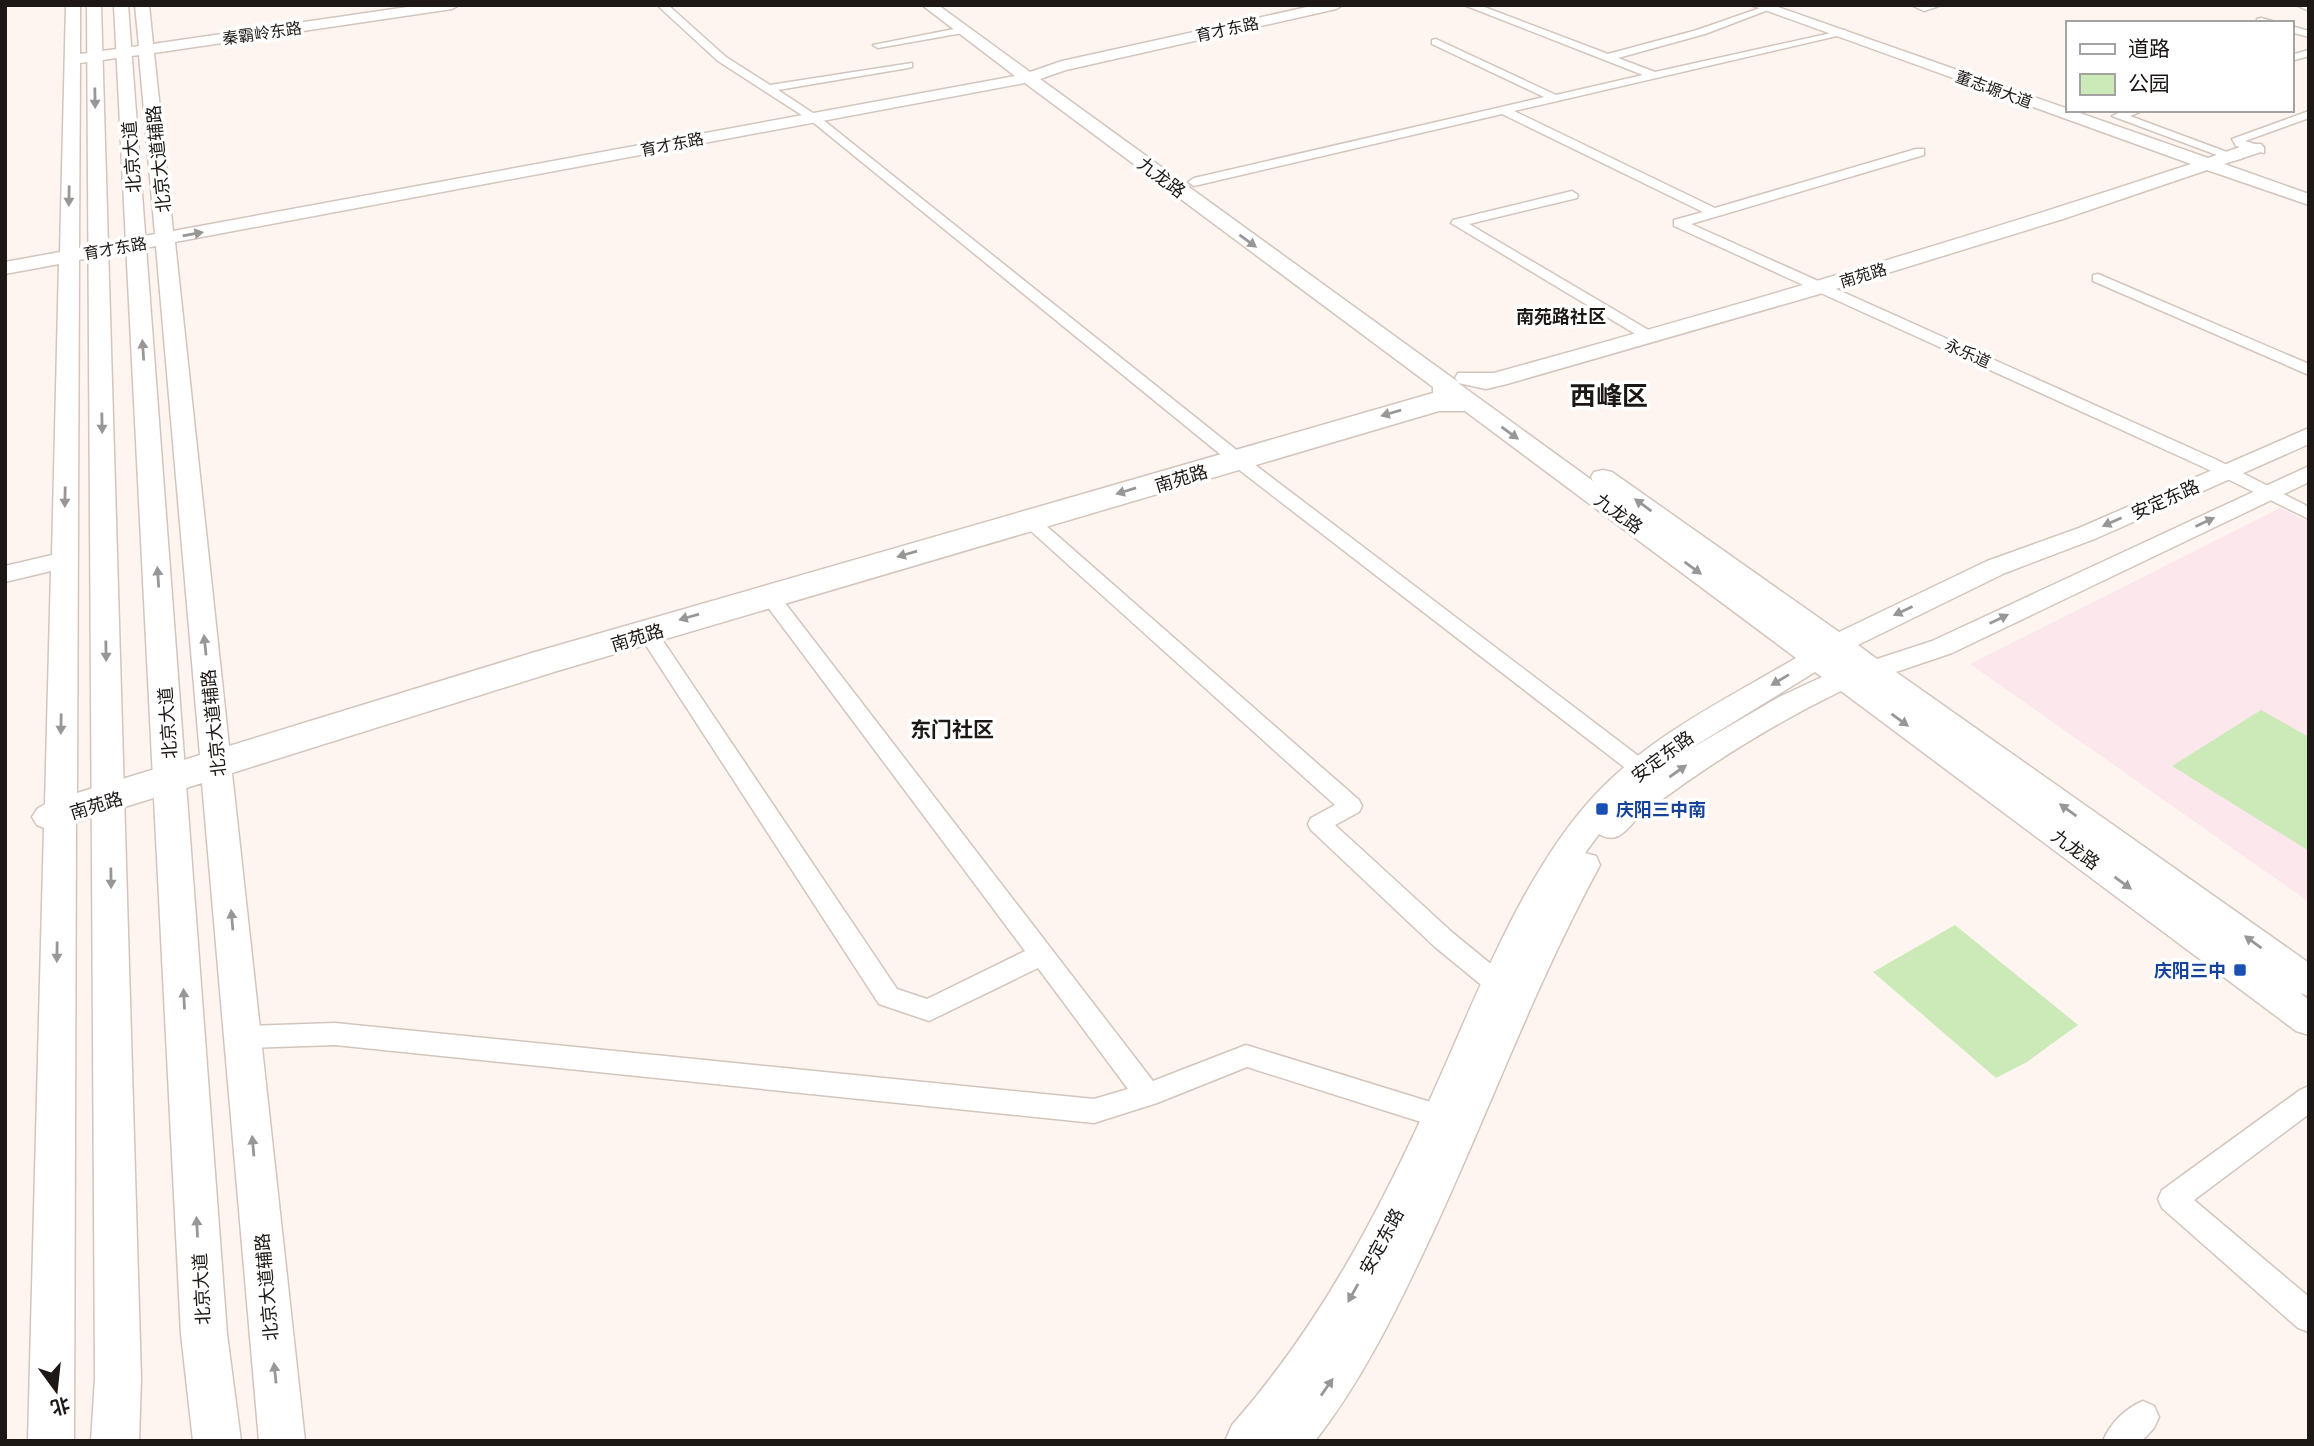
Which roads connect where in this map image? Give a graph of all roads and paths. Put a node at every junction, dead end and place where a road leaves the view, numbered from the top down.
1 (73, 5) edge
2 (94, 5) edge
3 (121, 5) edge
4 (142, 5) edge
5 (433, 5) edge
6 (452, 5) edge
7 (662, 5) edge
8 (929, 5) edge
9 (949, 5) edge
10 (1326, 5) edge
11 (1336, 5) edge
12 (1469, 5) edge
13 (1916, 5) edge
14 (1937, 5) edge
15 (2303, 5) edge
16 (1762, 7) edge
17 (2309, 7) edge
18 (964, 30) junction
19 (1839, 33) junction
20 (1436, 41) dead end
21 (878, 45) dead end
22 (109, 54) junction
23 (1606, 58) junction
24 (908, 65) dead end
25 (1030, 71) junction
26 (1654, 75) junction
27 (766, 89) junction
28 (1556, 99) junction
29 (2066, 106) edge
30 (1505, 111) junction
31 (2084, 112) edge
32 (2131, 112) edge
33 (804, 113) junction
34 (2309, 114) edge
35 (1920, 152) dead end
36 (2229, 159) junction
37 (1194, 182) junction
38 (1572, 195) dead end
39 (2309, 199) edge
40 (1713, 212) junction
41 (150, 234) junction
42 (83, 246) junction
43 (5, 253) edge
44 (5, 268) edge
45 (2098, 278) dead end
46 (1825, 288) junction
47 (1650, 337) junction
48 (2309, 370) edge
49 (1455, 381) junction
50 (1485, 403) junction
51 (2309, 435) edge
52 (1237, 459) junction
53 (2227, 472) junction
54 (2309, 473) edge
55 (2278, 499) junction
56 (2309, 514) edge
57 (1031, 522) junction
58 (64, 565) junction
59 (5, 574) edge
60 (5, 586) edge
61 (769, 596) junction
62 (648, 632) junction
63 (1827, 651) junction
64 (1859, 675) junction
65 (217, 765) junction
66 (1641, 769) junction
67 (171, 779) junction
68 (109, 798) junction
69 (59, 813) junction
70 (1041, 955) junction
71 (2309, 982) edge
72 (1499, 985) junction
73 (2309, 1020) edge
74 (243, 1037) junction
75 (1148, 1095) junction
76 (2309, 1098) edge
77 (1440, 1116) junction
78 (2309, 1317) edge
79 (2143, 1417) dead end
80 (51, 1441) edge
81 (116, 1441) edge
82 (218, 1441) edge
83 (282, 1441) edge
84 (1248, 1441) edge
85 (1285, 1441) edge
86 (2119, 1441) edge

1 - 22 main road
2 - 22 main road, 北京大道
3 - 22 main road, 北京大道
4 - 22 main road
5 - 22 main road, 秦霸岭东路
6 - 22 main road, 秦霸岭东路
7 - 27 street
8 - 18 main road, 九龙路
9 - 25 main road, 九龙路
10 - 25 main road, 育才东路
11 - 25 main road, 育才东路
12 - 23 street
13 - 14 street
15 - 17 main road
16 - 19 main road, 董志塬大道
16 - 23 street
18 - 21 street
18 - 25 main road, 九龙路
19 - 26 street
19 - 29 main road, 董志塬大道
20 - 28 street
22 - 41 main road, 北京大道
22 -> 42 main road, 北京大道
23 - 26 street
24 - 27 street
25 - 33 main road, 育才东路
25 - 37 main road, 九龙路
25 -> 49 main road, 九龙路
26 - 28 street
27 - 33 street
28 - 30 street
30 - 37 street
30 - 40 street
31 - 36 main road, 董志塬大道
32 - 36 street
33 - 41 main road, 育才东路
33 - 52 street
34 - 36 street
35 - 40 street
36 - 39 main road, 董志塬大道
36 - 46 main road, 南苑路
37 - 49 main road, 九龙路
38 - 47 street
40 - 46 street, 永乐道
41 - 42 main road, 育才东路
65 -> 41 main road, 北京大道辅路
67 -> 41 main road, 北京大道
42 - 43 main road, 育才东路
42 - 44 main road, 育才东路
42 -> 58 main road
42 -> 68 main road, 北京大道
45 - 48 street
46 - 47 main road, 南苑路
46 - 53 street, 永乐道
47 - 49 main road, 南苑路
47 - 50 main road, 南苑路
49 - 50 main road, 九龙路
49 -> 52 main road, 南苑路
50 - 52 main road, 南苑路
50 - 63 main road, 九龙路
51 - 53 main road, 安定东路
52 - 57 main road, 南苑路
52 - 66 street
53 - 55 street, 永乐道
53 -> 63 main road, 安定东路
54 - 55 main road, 安定东路
55 - 56 street, 永乐道
64 -> 55 main road, 安定东路
57 - 61 main road, 南苑路
57 - 72 street
58 - 59 main road
58 - 60 main road
58 -> 69 main road
61 - 62 main road, 南苑路
61 - 70 street
62 - 65 main road, 南苑路
62 - 70 street
63 - 64 main road, 九龙路
63 -> 66 main road, 安定东路
71 -> 64 main road, 九龙路
64 -> 73 main road, 九龙路
85 -> 64 main road, 安定东路
65 - 67 main road, 南苑路
74 -> 65 main road, 北京大道辅路
66 - 72 main road, 安定东路
67 - 68 main road, 南苑路
82 -> 67 main road, 北京大道
68 - 69 main road, 南苑路
68 -> 81 main road, 北京大道
69 -> 80 main road
70 - 75 street
72 - 77 main road, 安定东路
74 - 75 street
83 -> 74 main road, 北京大道辅路
75 - 77 street
76 - 78 street
77 -> 84 main road, 安定东路
79 - 86 street

